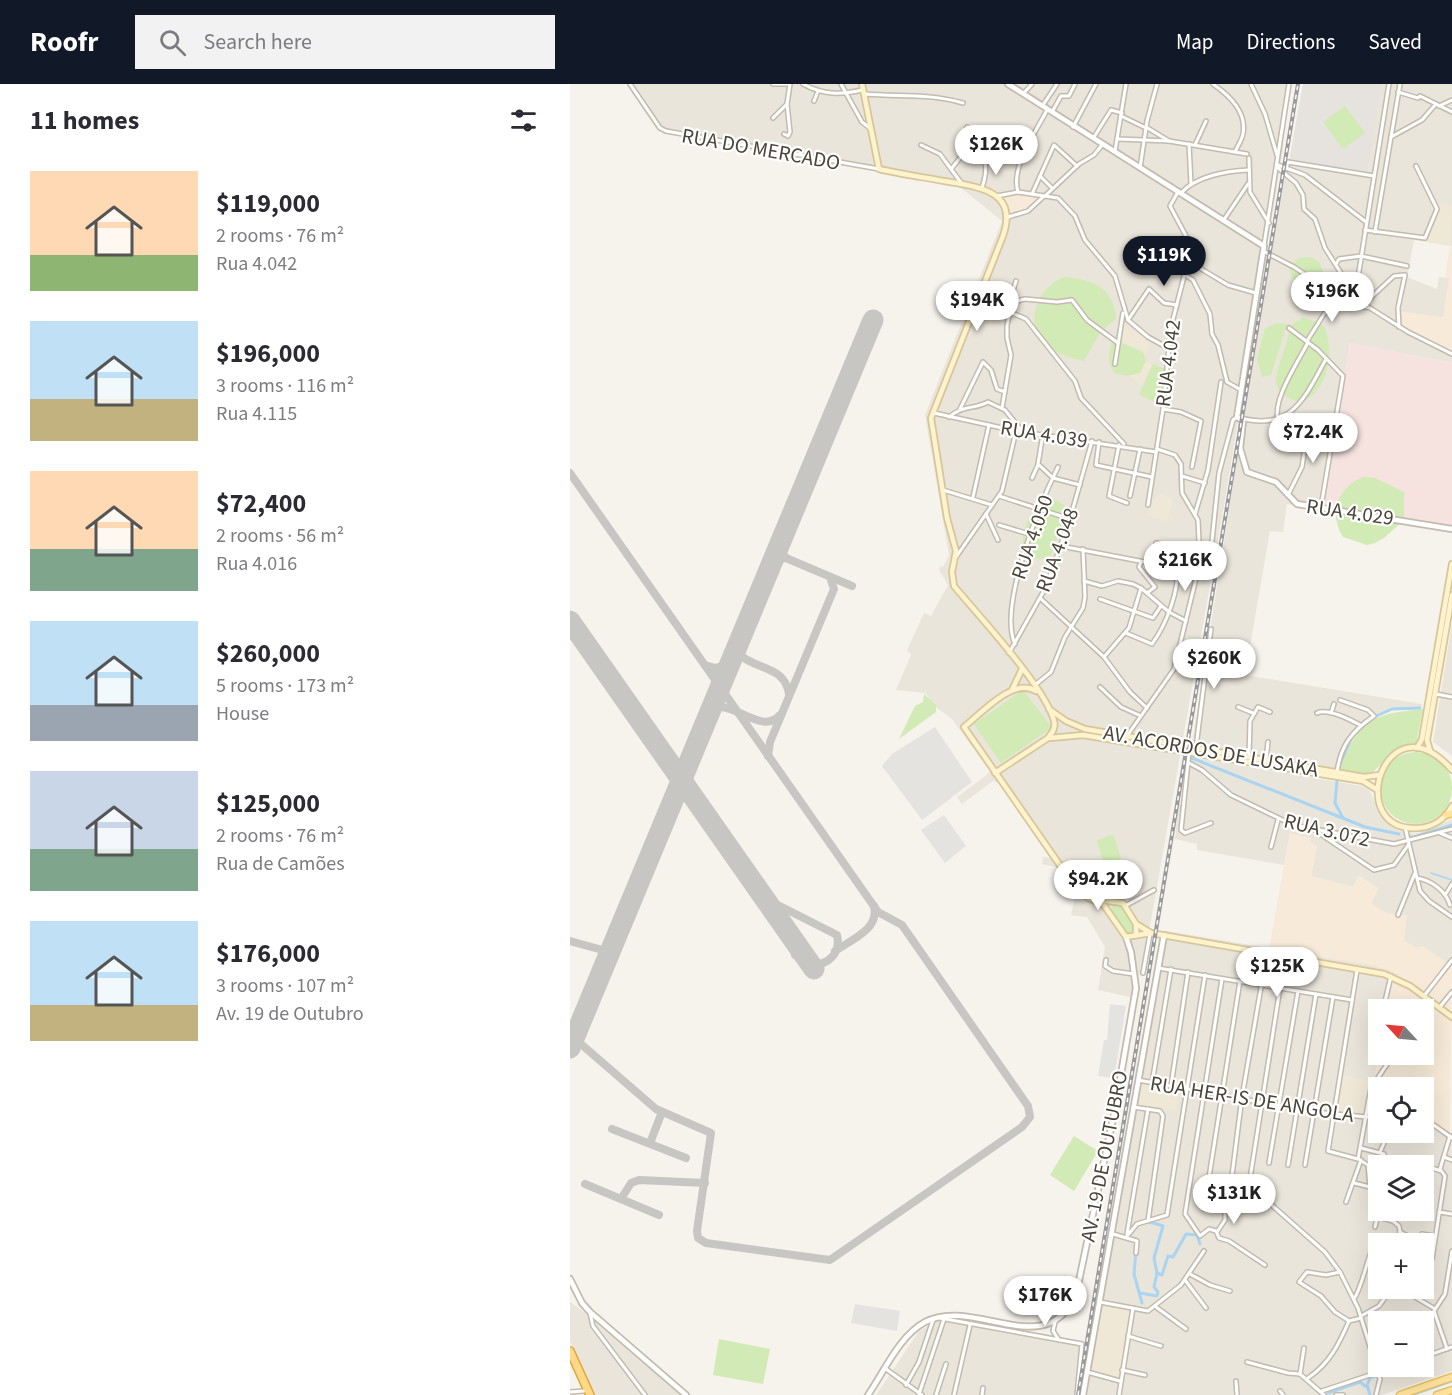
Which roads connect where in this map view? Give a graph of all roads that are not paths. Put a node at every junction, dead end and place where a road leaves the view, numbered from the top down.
1 (630, 84) edge
2 (773, 84) edge
3 (789, 84) edge
4 (803, 84) edge
5 (841, 84) edge
6 (1032, 84) edge
7 (1057, 84) edge
8 (1075, 84) edge
9 (1096, 84) edge
10 (1126, 84) edge
11 (1157, 84) edge
12 (1214, 84) edge
13 (1251, 84) edge
14 (1289, 84) edge
15 (1389, 84) edge
16 (1400, 84) edge
17 (1011, 85) edge
18 (863, 89) edge
19 (818, 91) junction
20 (1398, 92) junction
21 (846, 94) junction
22 (1023, 94) junction
23 (1452, 100) edge
24 (814, 101) dead end
25 (963, 103) dead end
26 (788, 104) junction
27 (1437, 105) junction
28 (1047, 110) junction
29 (1452, 112) edge
30 (1122, 114) junction
31 (773, 118) dead end
32 (1206, 121) dead end
33 (1073, 127) junction
34 (1146, 128) junction
35 (871, 129) junction
36 (784, 134) dead end
37 (1391, 137) junction
38 (1093, 139) junction
39 (1118, 139) junction
40 (1145, 140) junction
41 (1168, 141) junction
42 (971, 144) junction
43 (1189, 144) junction
44 (921, 145) dead end
45 (1102, 145) junction
46 (1195, 145) junction
47 (1235, 152) junction
48 (1114, 153) junction
49 (1246, 154) dead end
50 (1277, 154) junction
51 (1249, 158) dead end
52 (986, 163) junction
53 (1077, 166) junction
54 (1277, 166) junction
55 (1416, 166) dead end
56 (1286, 167) junction
57 (952, 168) junction
58 (1140, 168) junction
59 (879, 169) junction
60 (1386, 169) junction
61 (1248, 170) junction
62 (1285, 173) junction
63 (1375, 174) junction
64 (1040, 176) junction
65 (1249, 182) junction
66 (962, 184) junction
67 (1191, 184) junction
68 (982, 188) junction
69 (1052, 188) junction
70 (1018, 192) junction
71 (1179, 193) junction
72 (1032, 194) junction
73 (997, 196) junction
74 (1044, 197) junction
75 (1008, 217) junction
76 (1223, 221) junction
77 (1366, 222) junction
78 (1269, 223) junction
79 (1365, 230) junction
80 (1376, 232) junction
81 (1263, 249) junction
82 (1361, 256) junction
83 (1188, 261) junction
84 (1336, 264) junction
85 (1407, 266) dead end
86 (1185, 275) junction
87 (1016, 281) dead end
88 (1354, 292) junction
89 (1256, 293) junction
90 (1336, 295) junction
91 (978, 298) junction
92 (1348, 301) junction
93 (1365, 303) junction
94 (1177, 305) junction
95 (1370, 308) junction
96 (1008, 311) junction
97 (1124, 311) junction
98 (1128, 320) junction
99 (1399, 327) junction
100 (1289, 328) dead end
101 (1307, 342) junction
102 (1118, 343) junction
103 (1168, 348) junction
104 (1452, 354) edge
105 (1326, 359) junction
106 (1115, 364) dead end
107 (1221, 382) dead end
108 (1241, 390) junction
109 (1005, 392) junction
110 (1002, 408) junction
111 (960, 409) junction
112 (1163, 409) junction
113 (932, 413) junction
114 (949, 417) junction
115 (1237, 417) junction
116 (1278, 420) junction
117 (1309, 420) dead end
118 (989, 425) junction
119 (1016, 431) junction
120 (1022, 431) junction
121 (1043, 434) junction
122 (1092, 441) junction
123 (1099, 442) junction
124 (1119, 445) junction
125 (1126, 446) junction
126 (1140, 449) junction
127 (1156, 450) junction
128 (1038, 463) junction
129 (1192, 466) dead end
130 (1058, 467) dead end
131 (1114, 470) junction
132 (1135, 474) junction
133 (1182, 476) junction
134 (1152, 477) junction
135 (1032, 478) dead end
136 (1053, 478) junction
137 (1205, 483) junction
138 (1080, 485) junction
139 (943, 490) junction
140 (1288, 495) junction
141 (999, 496) junction
142 (1131, 496) dead end
143 (973, 497) junction
144 (1127, 503) dead end
145 (992, 505) junction
146 (1148, 505) dead end
147 (1321, 508) junction
148 (1041, 510) junction
149 (986, 514) junction
150 (1196, 514) junction
151 (1070, 519) junction
152 (999, 525) dead end
153 (1452, 529) edge
154 (1032, 535) junction
155 (998, 540) dead end
156 (1156, 543) dead end
157 (1061, 546) junction
158 (1083, 549) junction
159 (1201, 553) junction
160 (955, 559) junction
161 (1141, 562) junction
162 (1452, 564) edge
163 (1177, 569) junction
164 (1198, 572) junction
165 (1084, 581) junction
166 (1141, 588) junction
167 (1148, 593) junction
168 (1452, 594) edge
169 (1040, 598) junction
170 (1101, 599) dead end
171 (1161, 606) junction
172 (1135, 610) junction
173 (1168, 612) junction
174 (1186, 621) junction
175 (1071, 627) junction
176 (1212, 629) dead end
177 (1126, 633) junction
178 (1015, 644) junction
179 (1009, 654) junction
180 (1104, 657) junction
181 (1022, 669) junction
182 (1034, 686) junction
183 (1100, 687) dead end
184 (1012, 690) junction
185 (1038, 692) junction
186 (1436, 694) junction
187 (1452, 697) edge
188 (1340, 700) dead end
189 (1334, 704) dead end
190 (1238, 707) dead end
191 (1147, 708) junction
192 (1049, 709) junction
193 (1270, 712) dead end
194 (1253, 713) junction
195 (1317, 713) dead end
196 (1331, 713) junction
197 (1141, 716) junction
198 (1360, 725) junction
199 (1126, 737) junction
200 (1048, 738) junction
201 (1268, 742) dead end
202 (1417, 748) junction
203 (1195, 749) junction
204 (1430, 751) junction
205 (1189, 752) junction
206 (1248, 758) junction
207 (1266, 761) junction
208 (1189, 763) junction
209 (1452, 770) edge
210 (995, 773) junction
211 (1337, 773) junction
212 (1379, 775) junction
213 (1376, 789) junction
214 (1452, 806) edge
215 (1449, 814) edge
216 (1278, 820) junction
217 (1211, 823) dead end
218 (1405, 827) junction
219 (1314, 829) junction
220 (1452, 829) edge
221 (1438, 833) junction
222 (1452, 838) edge
223 (1409, 842) junction
224 (1271, 847) dead end
225 (1416, 871) junction
226 (1417, 878) junction
227 (1452, 884) edge
228 (1154, 890) dead end
229 (1445, 894) junction
230 (1084, 896) junction
231 (1114, 902) junction
232 (1451, 905) edge
233 (1125, 906) junction
234 (1443, 909) junction
235 (1109, 910) junction
236 (1398, 915) dead end
237 (1452, 917) edge
238 (1136, 924) junction
239 (1151, 933) junction
240 (1161, 935) junction
241 (1135, 936) junction
242 (1126, 937) junction
243 (1131, 952) junction
244 (1267, 953) junction
245 (1106, 960) dead end
246 (1452, 960) edge
247 (1158, 968) junction
248 (1357, 968) junction
249 (1171, 969) junction
250 (1188, 972) junction
251 (1143, 973) dead end
252 (1135, 975) junction
253 (1205, 975) junction
254 (1391, 976) junction
255 (1222, 979) junction
256 (1240, 981) junction
257 (1261, 985) junction
258 (1280, 988) junction
259 (1298, 991) junction
260 (1452, 993) edge
261 (1316, 994) junction
262 (1424, 996) junction
263 (1333, 997) junction
264 (1386, 999) edge
265 (1428, 999) edge
266 (1352, 1000) junction
267 (1434, 1004) edge
268 (1439, 1008) junction
269 (1452, 1017) edge
270 (1138, 1080) junction
271 (1152, 1083) junction
272 (1171, 1086) junction
273 (1187, 1089) junction
274 (1203, 1092) junction
275 (1221, 1095) junction
276 (1242, 1098) junction
277 (1261, 1101) junction
278 (1279, 1105) junction
279 (1133, 1107) junction
280 (1296, 1108) junction
281 (1148, 1109) junction
282 (1314, 1112) junction
283 (1368, 1112) edge
284 (1334, 1114) junction
285 (1367, 1117) junction
286 (1434, 1125) edge
287 (1451, 1137) edge
288 (1384, 1143) edge
289 (1361, 1148) junction
290 (1380, 1152) junction
291 (1386, 1155) edge
292 (1444, 1157) junction
293 (1360, 1160) junction
294 (1452, 1160) edge
295 (1269, 1163) dead end
296 (1288, 1165) dead end
297 (1305, 1165) dead end
298 (1368, 1166) edge
299 (1434, 1169) edge
300 (1441, 1171) junction
301 (1354, 1183) junction
302 (1368, 1186) edge
303 (1229, 1199) dead end
304 (1346, 1202) dead end
305 (1204, 1209) dead end
306 (1439, 1212) junction
307 (1225, 1214) dead end
308 (1452, 1214) edge
309 (1148, 1221) junction
310 (1377, 1221) edge
311 (1393, 1221) edge
312 (1375, 1227) dead end
313 (1217, 1232) junction
314 (1400, 1232) joint
315 (1113, 1234) junction
316 (1127, 1236) junction
317 (1435, 1236) joint
318 (1434, 1244) edge
319 (1204, 1251) dead end
320 (1452, 1251) edge
321 (1136, 1253) dead end
322 (1451, 1259) edge
323 (1265, 1265) dead end
324 (1340, 1272) junction
325 (1190, 1274) junction
326 (570, 1279) edge
327 (1185, 1280) junction
328 (1230, 1291) dead end
329 (1354, 1299) junction
330 (1385, 1299) edge
331 (1418, 1299) edge
332 (1100, 1302) junction
333 (1156, 1307) junction
334 (1133, 1308) junction
335 (1206, 1308) dead end
336 (1435, 1309) junction
337 (590, 1312) junction
338 (1361, 1317) junction
339 (935, 1318) junction
340 (944, 1319) junction
341 (1349, 1321) junction
342 (1055, 1323) junction
343 (970, 1325) junction
344 (1186, 1329) dead end
345 (1128, 1336) junction
346 (1059, 1340) junction
347 (1368, 1340) edge
348 (1161, 1346) dead end
349 (1452, 1347) edge
350 (1304, 1348) dead end
351 (1447, 1349) junction
352 (570, 1351) edge
353 (1434, 1354) edge
354 (1247, 1362) dead end
355 (570, 1363) edge
356 (946, 1364) dead end
357 (886, 1369) junction
358 (1122, 1370) junction
359 (1087, 1372) junction
360 (1300, 1374) junction
361 (1145, 1375) dead end
362 (1368, 1377) edge
363 (1379, 1377) edge
364 (1452, 1377) edge
365 (1308, 1378) junction
366 (1120, 1381) junction
367 (1236, 1381) dead end
368 (906, 1385) junction
369 (983, 1388) dead end
370 (1452, 1390) edge
371 (571, 1393) edge
372 (1323, 1393) edge
373 (586, 1394) edge
374 (921, 1394) edge
375 (645, 1395) edge
376 (686, 1395) edge
377 (868, 1395) edge
378 (936, 1395) edge
379 (954, 1395) edge
380 (982, 1395) edge
381 (1077, 1395) edge
382 (1083, 1395) edge
383 (1119, 1395) edge
384 (1238, 1395) edge
385 (1336, 1395) edge
386 (1343, 1395) edge
387 (1376, 1395) edge
388 (1400, 1395) edge
389 (1437, 1395) edge

1 - 59 street, RUA DO MERCADO
2 - 3 street
3 - 26 street
4 - 19 street
5 - 21 street
6 - 22 street
7 - 28 street
8 - 28 street
9 - 33 street
10 - 30 street
11 - 34 street
12 - 47 street
13 - 50 street
14 - 50 street
15 - 63 street
16 - 20 street
17 - 22 street
18 - 21 street
18 - 25 street
18 - 35 main road
19 - 21 street
19 - 24 street
20 - 27 street
20 - 37 street
21 - 35 street
22 - 28 street
23 - 27 street
26 - 31 street
26 - 36 street
27 - 29 street
27 - 37 street
28 - 33 street
28 - 70 street
30 - 34 street
30 - 38 street
30 - 39 street
32 - 46 street
33 - 38 street
34 - 40 street
34 - 41 street
35 - 59 main road
37 - 60 street
38 - 45 street
39 - 40 street
39 - 48 street
40 - 41 street
40 - 58 street
41 - 43 street
42 - 52 street
42 - 52 street
42 - 57 street
43 - 46 street
43 - 67 street
44 - 57 street
45 - 48 street
45 - 53 street
46 - 47 street
47 - 49 street
48 - 58 street
50 - 54 street
51 - 61 street
52 - 68 street
53 - 64 street
53 - 69 street
54 - 56 street
54 - 62 street
54 - 78 street
55 - 80 street
56 - 62 street
56 - 63 street
56 - 77 street
57 - 66 street
58 - 71 street
59 - 66 main road
60 - 63 street
60 - 80 street
61 - 65 street
61 - 67 street
62 - 84 street
63 - 77 street
64 - 69 street
64 - 72 street
65 - 76 street
65 - 78 street
66 - 68 main road
67 - 71 street
68 - 73 main road
69 - 74 street
70 - 72 street
70 - 73 street
71 - 76 street
71 - 83 street, RUA 4.042
72 - 74 street
73 - 75 main road
74 - 75 street
74 - 97 street
75 - 91 main road
76 - 81 street
77 - 79 street
78 - 81 street
79 - 80 street
79 - 82 street
81 - 89 street
81 - 90 street
82 - 84 street
82 - 85 street
82 - 88 street
83 - 86 street, RUA 4.042
83 - 89 street
84 - 88 street
86 - 94 street, RUA 4.042
86 - 108 street
87 - 96 street
88 - 92 street
88 - 93 street
89 - 108 street
90 - 92 street
90 - 101 street
91 - 96 street
91 - 113 main road
92 - 95 street
93 - 95 street
93 - 99 street
94 - 98 street
94 - 103 street, RUA 4.042
95 - 99 street
96 - 102 street
96 - 109 street
96 - 125 street
97 - 98 street
97 - 102 street
98 - 103 street
99 - 104 street
100 - 101 street
101 - 105 street
101 - 116 street
102 - 106 street
103 - 112 street, RUA 4.042
105 - 116 street
105 - 147 street
107 - 137 street
108 - 115 street
109 - 110 street
109 - 111 street
110 - 111 street
110 - 120 street
111 - 114 street
112 - 127 street, RUA 4.042
112 - 129 street
113 - 114 street, RUA 4.039
113 - 139 main road
114 - 118 street, RUA 4.039
115 - 116 street
115 - 140 street, RUA 4.029
115 - 159 street
117 - 140 street
118 - 119 street, RUA 4.039
118 - 143 street
119 - 120 street, RUA 4.039
119 - 141 street
120 - 121 street, RUA 4.039
121 - 122 street, RUA 4.039
121 - 128 street
122 - 123 street, RUA 4.039
122 - 138 street, RUA 4.048
123 - 124 street, RUA 4.039
123 - 131 street
124 - 125 street, RUA 4.039
124 - 131 street
125 - 126 street, RUA 4.039
126 - 127 street, RUA 4.039
126 - 132 street
127 - 133 street, RUA 4.039
127 - 134 street, RUA 4.042
128 - 135 street
128 - 136 street
130 - 136 street, RUA 4.050
131 - 132 street
131 - 144 street
132 - 134 street
132 - 142 street
133 - 137 street
133 - 150 street, RUA 4.039
134 - 146 street, RUA 4.042
136 - 138 street
136 - 148 street, RUA 4.050
137 - 150 street
138 - 151 street, RUA 4.048
139 - 143 street
139 - 160 main road
140 - 147 street, RUA 4.029
141 - 145 street
141 - 148 street
143 - 145 street
145 - 149 street
147 - 153 street, RUA 4.029
148 - 151 street
148 - 154 street, RUA 4.050
149 - 155 street
149 - 160 street
150 - 159 street, RUA 4.039
151 - 157 street, RUA 4.048
152 - 154 street
154 - 178 street, RUA 4.050
156 - 163 street
157 - 158 street
157 - 169 street, RUA 4.048
158 - 161 street
158 - 165 street
159 - 164 street, RUA 4.039
160 - 179 main road
161 - 163 street
161 - 167 street
162 - 202 main road
163 - 164 street
163 - 173 street
164 - 174 street, RUA 4.039
165 - 166 street
165 - 175 street
166 - 167 street
166 - 172 street
167 - 171 street
168 - 186 main road
169 - 175 street
169 - 178 street, RUA 4.048
170 - 172 street
171 - 172 street
171 - 173 street
172 - 177 street
173 - 174 street
173 - 177 street
174 - 191 street, RUA 4.039
175 - 180 street
175 - 182 street
176 - 203 street
177 - 180 street
178 - 179 street, RUA 4.048
179 - 181 main road
180 - 191 street
181 - 182 main road
181 - 184 main road
182 - 185 main road
183 - 197 street
184 - 185 main road
184 - 210 main road
185 - 192 main road
186 - 187 street
186 - 204 main road
188 - 198 street
189 - 196 street
190 - 194 street
191 - 197 street, RUA 4.039
192 - 199 main road, AV. ACORDOS DE LUSAKA
192 - 200 main road
193 - 194 street
194 - 206 street
195 - 196 street
196 - 198 street
197 - 199 street, RUA 4.039
198 - 211 street
199 - 203 main road, AV. ACORDOS DE LUSAKA
200 - 205 main road, AV. ACORDOS DE LUSAKA
200 - 210 main road
201 - 207 street
202 - 204 main road
202 - 212 main road
203 - 206 main road, AV. ACORDOS DE LUSAKA
204 - 209 main road
205 - 208 street
205 - 213 main road, AV. ACORDOS DE LUSAKA
206 - 207 main road, AV. ACORDOS DE LUSAKA
207 - 211 main road, AV. ACORDOS DE LUSAKA
208 - 216 street, RUA 3.072
208 - 217 street
210 - 230 main road
211 - 212 main road, AV. ACORDOS DE LUSAKA
212 - 213 main road
213 - 218 main road
214 - 215 main road
215 - 218 main road
216 - 219 street, RUA 3.072
216 - 224 street
218 - 223 street
219 - 223 street, RUA 3.072
219 - 223 street
220 - 221 street, RUA 3.072
221 - 222 street
221 - 223 street, RUA 3.072
223 - 225 street
225 - 226 street
225 - 236 street
226 - 229 street
226 - 234 street
227 - 229 street
228 - 233 street
229 - 232 street
230 - 231 main road
230 - 235 main road
231 - 233 main road
231 - 235 main road
232 - 234 street
233 - 238 main road
234 - 237 street
235 - 242 main road
238 - 239 main road
238 - 241 main road
239 - 240 main road
239 - 241 main road
239 - 251 street
240 - 244 main road
240 - 247 street
241 - 242 main road
241 - 243 street
242 - 243 street, AV. 19 DE OUTUBRO
243 - 252 street, AV. 19 DE OUTUBRO
244 - 248 main road
244 - 257 street
245 - 252 street
246 - 262 street
247 - 249 street
247 - 270 street
248 - 254 main road
248 - 266 street
249 - 250 street
249 - 271 street
250 - 253 street
250 - 272 street
252 - 342 street, AV. 19 DE OUTUBRO
253 - 255 street
253 - 273 street
254 - 262 main road
254 - 264 street
255 - 256 street
255 - 274 street
256 - 257 street
256 - 275 street
257 - 258 street
257 - 276 street
258 - 259 street
258 - 277 street
259 - 261 street
259 - 278 street
260 - 268 street
261 - 263 street
261 - 280 street
262 - 265 main road
263 - 266 street
263 - 282 street
266 - 284 street
267 - 268 main road
268 - 269 main road
270 - 271 street, RUA HER-IS DE ANGOLA
270 - 279 street
271 - 272 street, RUA HER-IS DE ANGOLA
272 - 273 street, RUA HER-IS DE ANGOLA
273 - 274 street, RUA HER-IS DE ANGOLA
273 - 309 street
274 - 275 street, RUA HER-IS DE ANGOLA
274 - 313 street
275 - 276 street, RUA HER-IS DE ANGOLA
275 - 305 street
276 - 277 street, RUA HER-IS DE ANGOLA
276 - 303 street
277 - 278 street, RUA HER-IS DE ANGOLA
277 - 324 street
278 - 280 street, RUA HER-IS DE ANGOLA
278 - 295 street
279 - 281 street
279 - 315 street
280 - 282 street, RUA HER-IS DE ANGOLA
280 - 296 street
281 - 309 street
281 - 316 street
282 - 284 street, RUA HER-IS DE ANGOLA
282 - 297 street
283 - 285 street
284 - 285 street, RUA HER-IS DE ANGOLA
284 - 293 street
285 - 289 street
286 - 287 street
287 - 292 street
288 - 290 street
289 - 290 street
289 - 293 street
290 - 291 street
292 - 294 street
292 - 300 street
293 - 298 street
293 - 301 street
299 - 300 street
300 - 306 street
301 - 302 street
301 - 304 street
306 - 308 street
306 - 317 street
307 - 313 street
309 - 316 street
310 - 312 street
311 - 314 street
313 - 323 street
314 - 329 street
315 - 316 street
315 - 332 street
316 - 321 street
317 - 318 street
319 - 325 street
320 - 322 street
322 - 336 street
324 - 329 street
324 - 341 street
325 - 327 street
325 - 328 street
326 - 337 street
327 - 333 street
327 - 335 street
329 - 338 street
330 - 338 street
331 - 336 street
332 - 334 street
332 - 359 street
333 - 334 street
333 - 344 street
334 - 345 street
336 - 351 street
337 - 375 street
337 - 376 street
338 - 341 street
338 - 347 street
339 - 340 street
339 - 342 street
339 - 357 street
339 - 368 street
340 - 343 street
340 - 374 street
341 - 365 street
342 - 346 street
343 - 346 street
343 - 379 street
345 - 348 street
345 - 358 street
346 - 381 street
349 - 351 street
350 - 360 street
351 - 353 street
352 - 373 highway
354 - 360 street
355 - 373 highway
356 - 378 street
357 - 368 street
357 - 377 street
358 - 361 street
358 - 366 street
359 - 366 street
359 - 382 street
360 - 365 street
362 - 372 street
363 - 387 street
364 - 388 main road
365 - 372 street
366 - 383 street
367 - 384 street
368 - 374 street
369 - 380 street
370 - 389 main road
371 - 373 street
385 - 386 street

